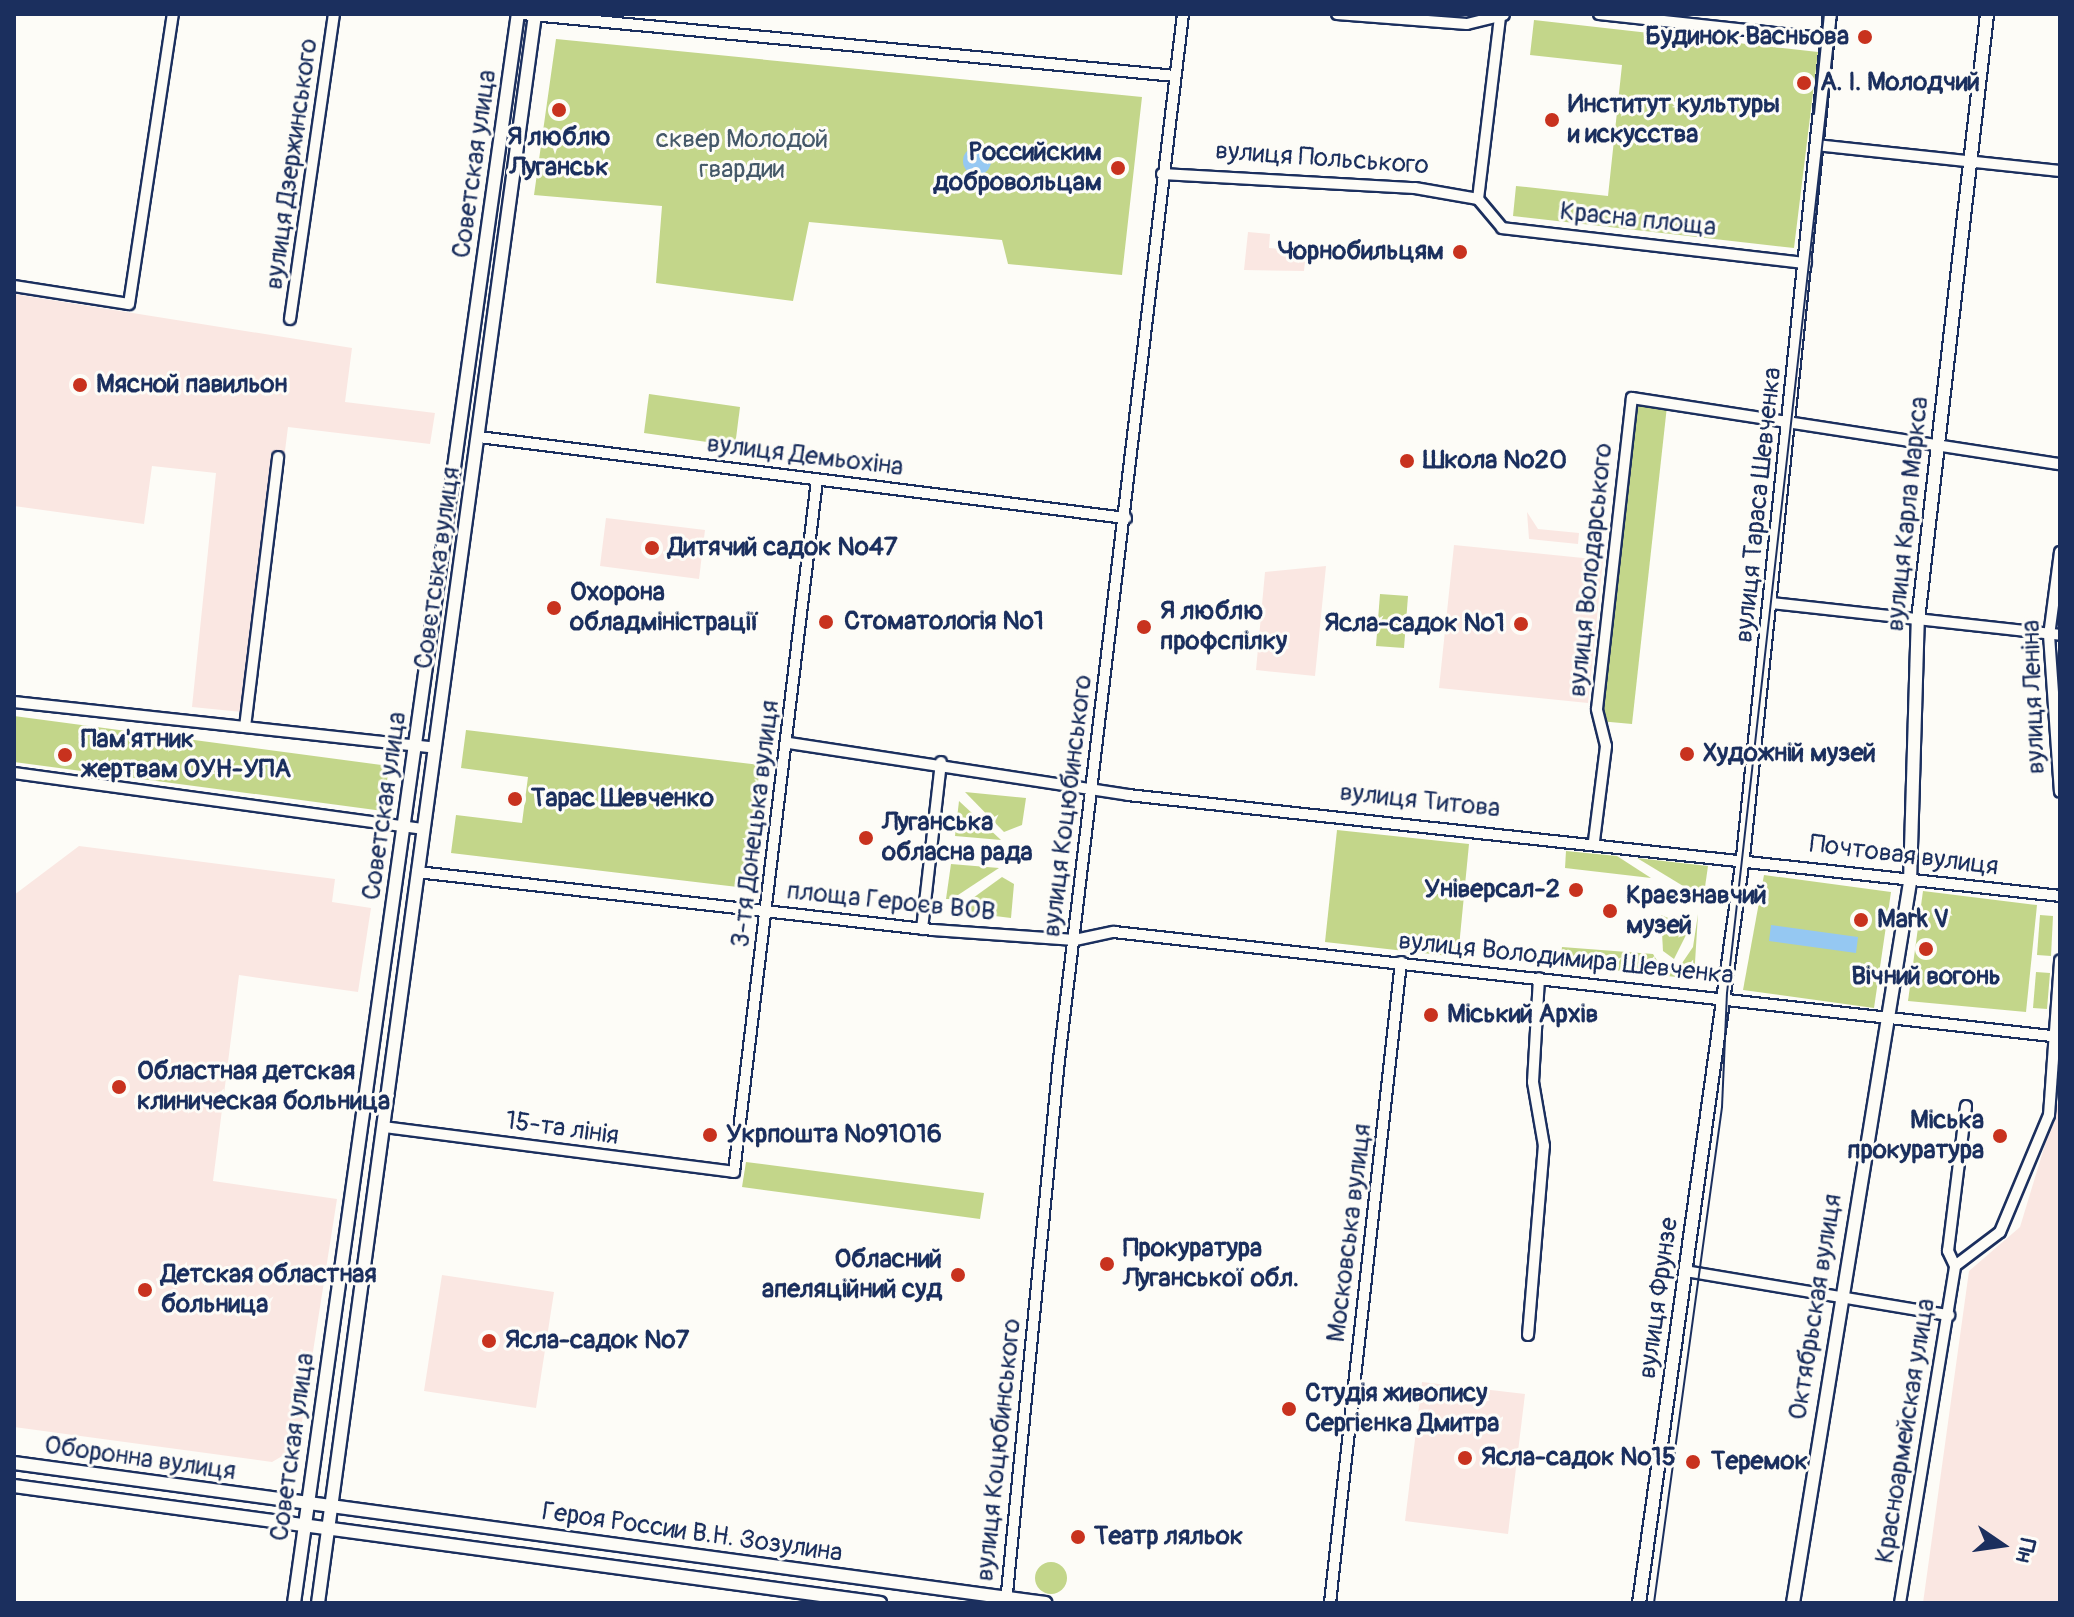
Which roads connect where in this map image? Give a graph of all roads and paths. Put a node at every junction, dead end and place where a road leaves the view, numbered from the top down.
1 (173, 14) edge
2 (334, 14) edge
3 (528, 14) edge
4 (1183, 14) edge
5 (1337, 14) edge
6 (1599, 14) edge
7 (1830, 14) edge
8 (1987, 14) edge
9 (1503, 16) edge
10 (1828, 39) junction
11 (1175, 76) junction
12 (1816, 145) junction
13 (1970, 160) junction
14 (2060, 171) edge
15 (1162, 174) junction
16 (1478, 199) junction
17 (1806, 263) junction
18 (14, 286) edge
19 (290, 319) dead end
20 (1788, 420) junction
21 (479, 437) junction
22 (1936, 442) junction
23 (278, 457) dead end
24 (2060, 464) edge
25 (817, 480) junction
26 (1126, 518) junction
27 (2060, 552) edge
28 (1772, 603) junction
29 (1918, 620) junction
30 (2055, 635) edge
31 (14, 702) edge
32 (245, 727) junction
33 (789, 743) junction
34 (415, 747) junction
35 (435, 748) junction
36 (941, 762) junction
37 (14, 773) edge
38 (1093, 790) junction
39 (2060, 792) edge
40 (404, 828) junction
41 (422, 829) junction
42 (1594, 841) junction
43 (1743, 857) junction
44 (417, 872) junction
45 (1910, 882) junction
46 (2060, 896) edge
47 (768, 912) junction
48 (922, 929) junction
49 (1075, 940) junction
50 (2060, 960) edge
51 (1401, 962) junction
52 (1539, 978) junction
53 (1722, 998) junction
54 (1884, 1019) junction
55 (2052, 1036) junction
56 (1966, 1106) dead end
57 (384, 1127) junction
58 (734, 1172) joint
59 (1955, 1266) junction
60 (1685, 1271) junction
61 (1839, 1298) junction
62 (1949, 1315) junction
63 (1528, 1335) dead end
64 (14, 1463) edge
65 (14, 1486) edge
66 (308, 1504) junction
67 (331, 1509) junction
68 (302, 1526) junction
69 (328, 1530) junction
70 (1006, 1600) edge
71 (294, 1603) edge
72 (318, 1603) edge
73 (880, 1603) edge
74 (1046, 1603) edge
75 (1330, 1603) edge
76 (1639, 1603) edge
77 (1793, 1603) edge
78 (1900, 1603) edge

1 - 18 street
2 - 19 street, вулиця Дзержинського
3 - 11 street
3 - 21 main road, Совєтська вулиця
3 - 34 main road, Советская улица
4 - 11 street, вулиця Коцюбинського
5 - 9 street
6 - 10 street
7 - 10 main road, вулиця Тараса Шевченка
8 - 13 main road, вулиця Карла Маркса
9 - 16 street
10 - 12 main road, вулиця Тараса Шевченка
11 - 15 street, вулиця Коцюбинського
12 - 13 street
12 - 17 main road, вулиця Тараса Шевченка
13 - 14 street
13 - 22 main road, вулиця Карла Маркса
15 - 16 street, вулиця Польського
15 - 26 street, вулиця Коцюбинського
16 - 17 street, Красна площа
17 - 20 main road, вулиця Тараса Шевченка
20 - 22 street
20 - 28 main road, вулиця Тараса Шевченка
20 - 42 street, вулиця Володарського
21 - 25 street, вулиця Демьохіна
21 - 35 main road, Совєтська вулиця
22 - 24 street
22 - 29 main road, вулиця Карла Маркса
23 - 32 street
25 - 26 street, вулиця Демьохіна
25 - 33 street, 3-тя Донецька вулиця
26 - 38 street, вулиця Коцюбинського
27 - 30 street, вулиця Леніна
28 - 29 street
28 - 43 main road, вулиця Тараса Шевченка
29 - 30 street
29 - 45 main road, вулиця Карла Маркса
30 - 39 street, вулиця Леніна
31 - 32 street
32 - 34 street
33 - 36 street
33 - 47 street, 3-тя Донецька вулиця
34 - 35 street
34 - 40 main road, Советская улица
35 - 41 main road, Совєтська вулиця
36 - 38 street
36 - 48 street
37 - 40 street
38 - 42 street, вулиця Титова
38 - 49 street, вулиця Коцюбинського
40 - 41 street
40 - 66 main road, Советская улица
41 - 44 main road, Совєтська вулиця
42 - 43 street, вулиця Титова
43 - 45 street, Почтовая вулиця
43 - 53 main road, вулиця Тараса Шевченка
44 - 47 street, площа Героєв ВОВ
44 - 57 main road, Совєтська вулиця
45 - 46 street, Почтовая вулиця
45 - 54 main road, вулиця Карла Маркса
47 - 48 street, площа Героєв ВОВ
47 - 58 street, 3-тя Донецька вулиця
48 - 49 street, площа Героєв ВОВ
49 - 51 street, вулиця Володимира Шевченка
49 - 70 street, вулиця Коцюбинського
50 - 55 street
51 - 52 street, вулиця Володимира Шевченка
51 - 75 street, Московська вулиця
52 - 53 street, вулиця Володимира Шевченка
52 - 63 street
53 - 54 street, вулиця Володимира Шевченка
53 - 60 main road, вулиця Фрунзе
54 - 55 street, вулиця Володимира Шевченка
54 - 61 main road, Октябрьская вулиця
55 - 59 street
56 - 59 street, Красноармейская улица
57 - 58 street, 15-та лінія
57 - 67 main road, Совєтська вулиця
59 - 62 street, Красноармейская улица
60 - 61 street
60 - 76 main road, вулиця Фрунзе
61 - 62 street
61 - 77 main road, Октябрьская вулиця
62 - 78 street, Красноармейская улица
64 - 66 main road, Оборонна вулиця
65 - 68 main road, Оборонна вулиця
66 - 67 main road, Оборонна вулиця
66 - 68 main road, Советская улица
67 - 69 main road, Совєтська вулиця
67 - 70 main road, Героя России В.Н. Зозулина
68 - 69 main road, Оборонна вулиця
68 - 71 main road, Советская улица
69 - 72 main road, Совєтська вулиця
69 - 73 main road, Героя России В.Н. Зозулина
70 - 74 main road, Героя России В.Н. Зозулина

